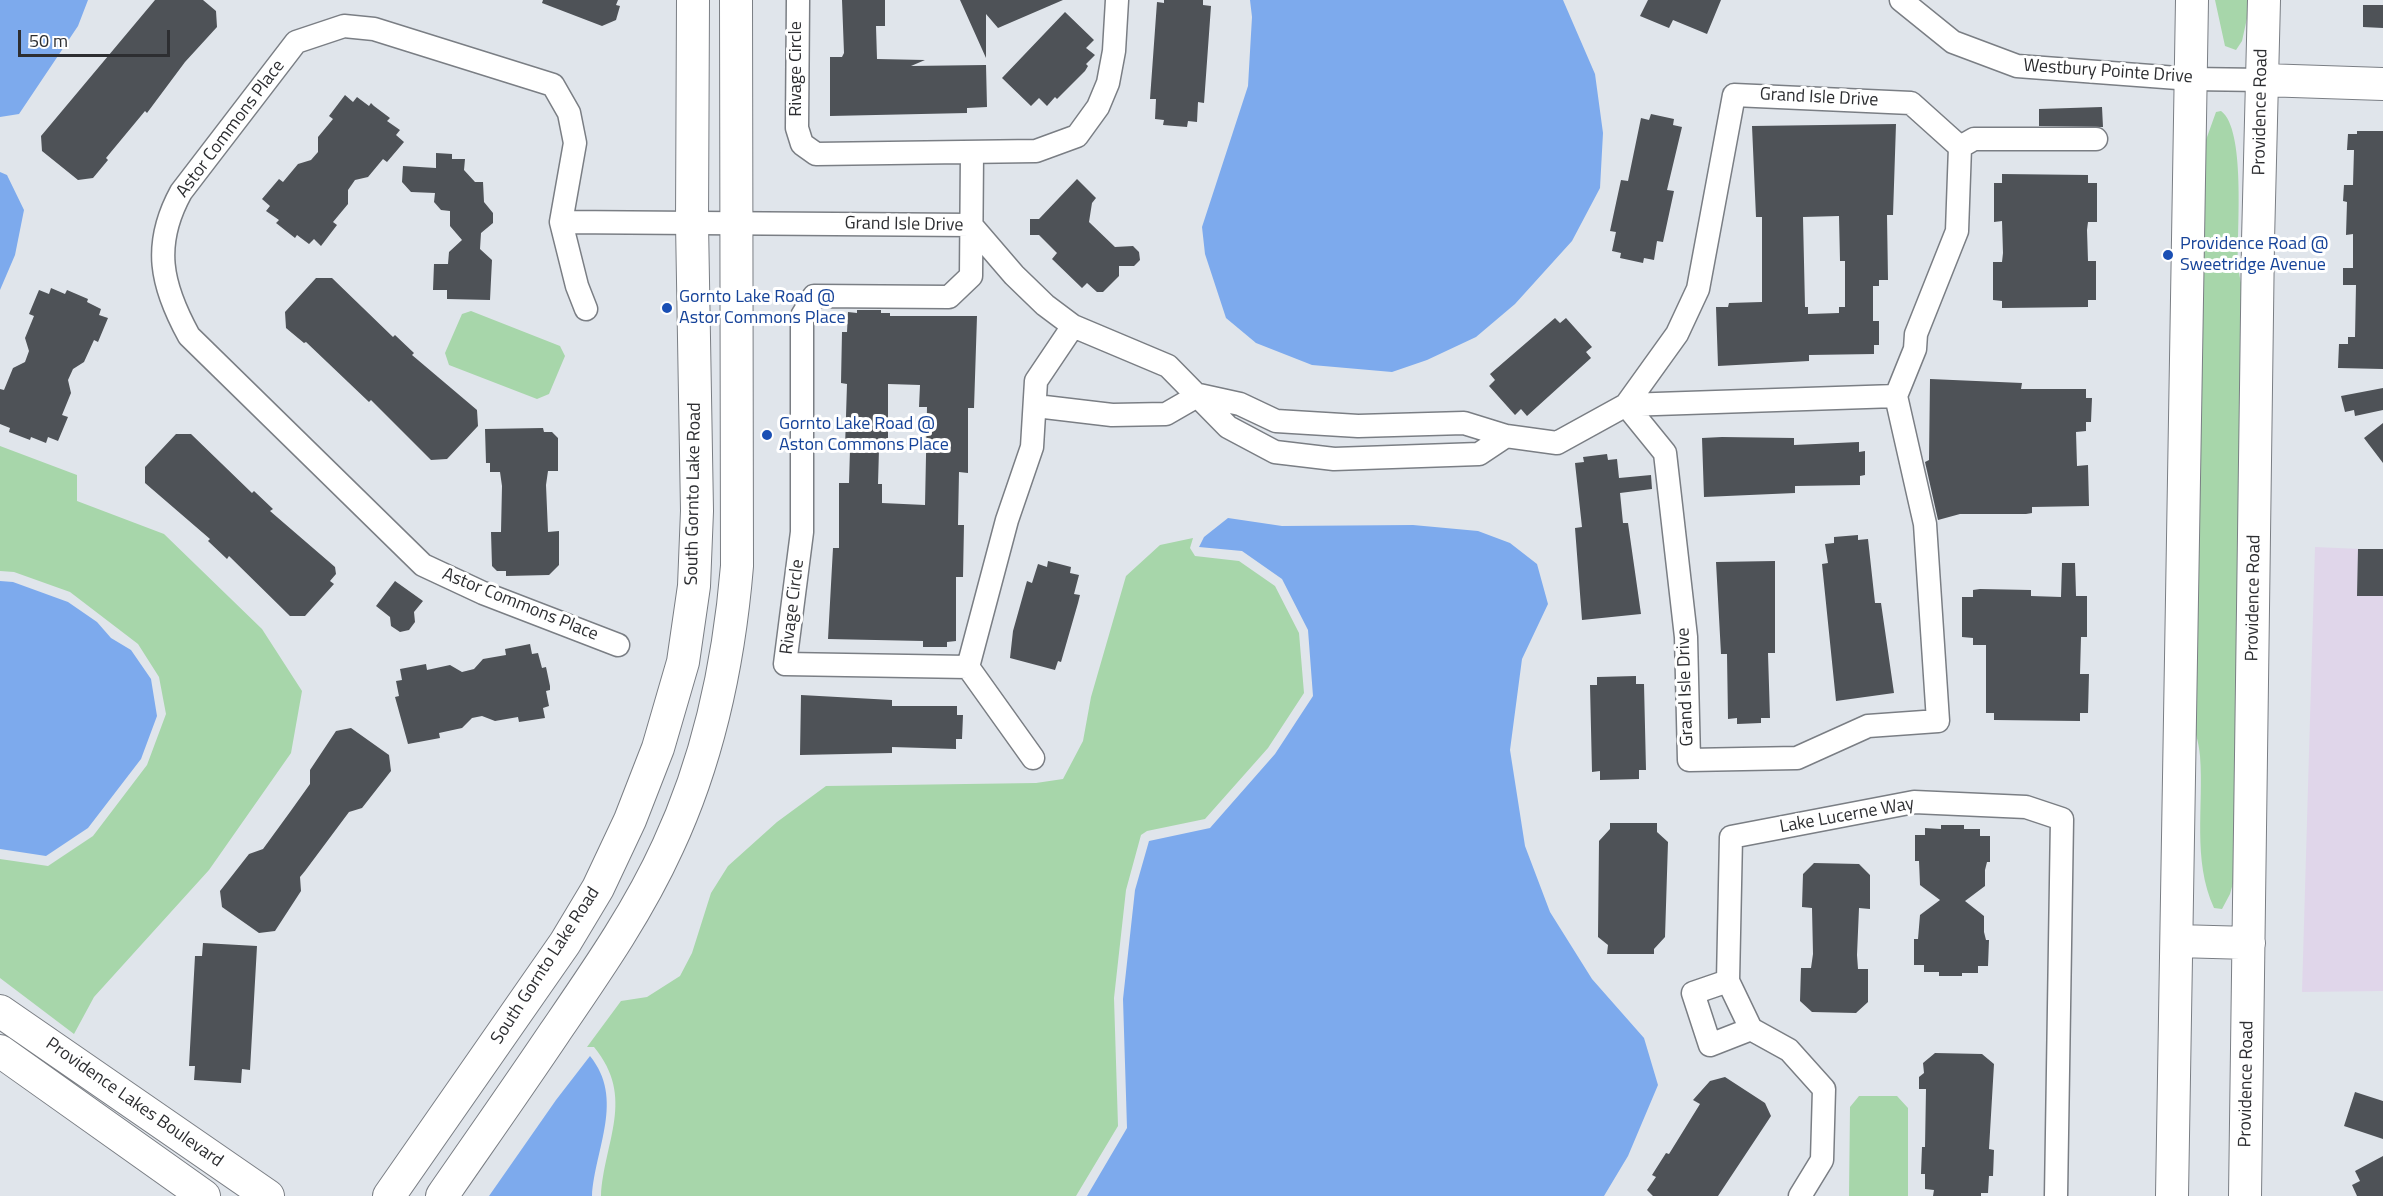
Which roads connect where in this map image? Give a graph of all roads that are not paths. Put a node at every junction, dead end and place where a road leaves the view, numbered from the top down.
1 (693, 0) edge
2 (736, 0) edge
3 (798, 0) edge
4 (1118, 0) edge
5 (1901, 0) edge
6 (2192, 0) edge
7 (2264, 0) edge
8 (2191, 79) junction
9 (2263, 80) junction
10 (2383, 84) edge
11 (2096, 139) dead end
12 (1960, 147) junction
13 (972, 153) junction
14 (561, 222) junction
15 (692, 223) junction
16 (737, 224) junction
17 (971, 225) junction
18 (586, 309) dead end
19 (1073, 327) junction
20 (1198, 395) junction
21 (1896, 396) junction
22 (1626, 405) junction
23 (1036, 406) junction
24 (1366, 426) junction
25 (1506, 436) junction
26 (1366, 458) junction
27 (618, 645) dead end
28 (968, 667) junction
29 (1033, 758) dead end
30 (2177, 941) junction
31 (2249, 942) junction
32 (1728, 981) junction
33 (0, 1011) edge
34 (1751, 1029) junction
35 (0, 1051) edge
36 (204, 1196) edge
37 (268, 1196) edge
38 (389, 1196) edge
39 (442, 1196) edge
40 (1800, 1196) edge
41 (2056, 1196) edge
42 (2172, 1196) edge
43 (2245, 1196) edge

1 - 15 street, South Gornto Lake Road
2 - 16 street
3 - 13 street, Rivage Circle
4 - 13 street, Rivage Circle
5 - 8 street, Westbury Pointe Drive
6 - 8 street
7 - 9 street, Providence Road
8 - 9 street, Westbury Pointe Drive
8 - 30 street
9 - 10 street
9 - 31 street, Providence Road
11 - 12 street
12 - 21 street
12 - 22 street, Grand Isle Drive
13 - 17 street, Rivage Circle
14 - 15 street
14 - 18 street, Astor Commons Place
14 - 27 street, Astor Commons Place
15 - 16 street, Grand Isle Drive
15 - 38 street, South Gornto Lake Road
16 - 17 street, Grand Isle Drive
16 - 39 street
17 - 19 street, Grand Isle Drive
17 - 28 street, Rivage Circle
19 - 20 street, Grand Isle Drive
19 - 23 street
20 - 23 street
20 - 24 street, Grand Isle Drive
20 - 26 street, Grand Isle Drive
21 - 22 street, Grand Isle Drive
21 - 22 street, Grand Isle Drive
22 - 25 street, Grand Isle Drive
23 - 28 street
24 - 25 street, Grand Isle Drive
24 - 26 street
25 - 26 street, Grand Isle Drive
28 - 29 street
30 - 31 street
30 - 42 street
31 - 43 street, Providence Road
32 - 34 street, Lake Lucerne Way
32 - 34 street
32 - 41 street, Lake Lucerne Way
33 - 37 street, Providence Lakes Boulevard
34 - 40 street
35 - 36 street, Providence Lakes Boulevard

